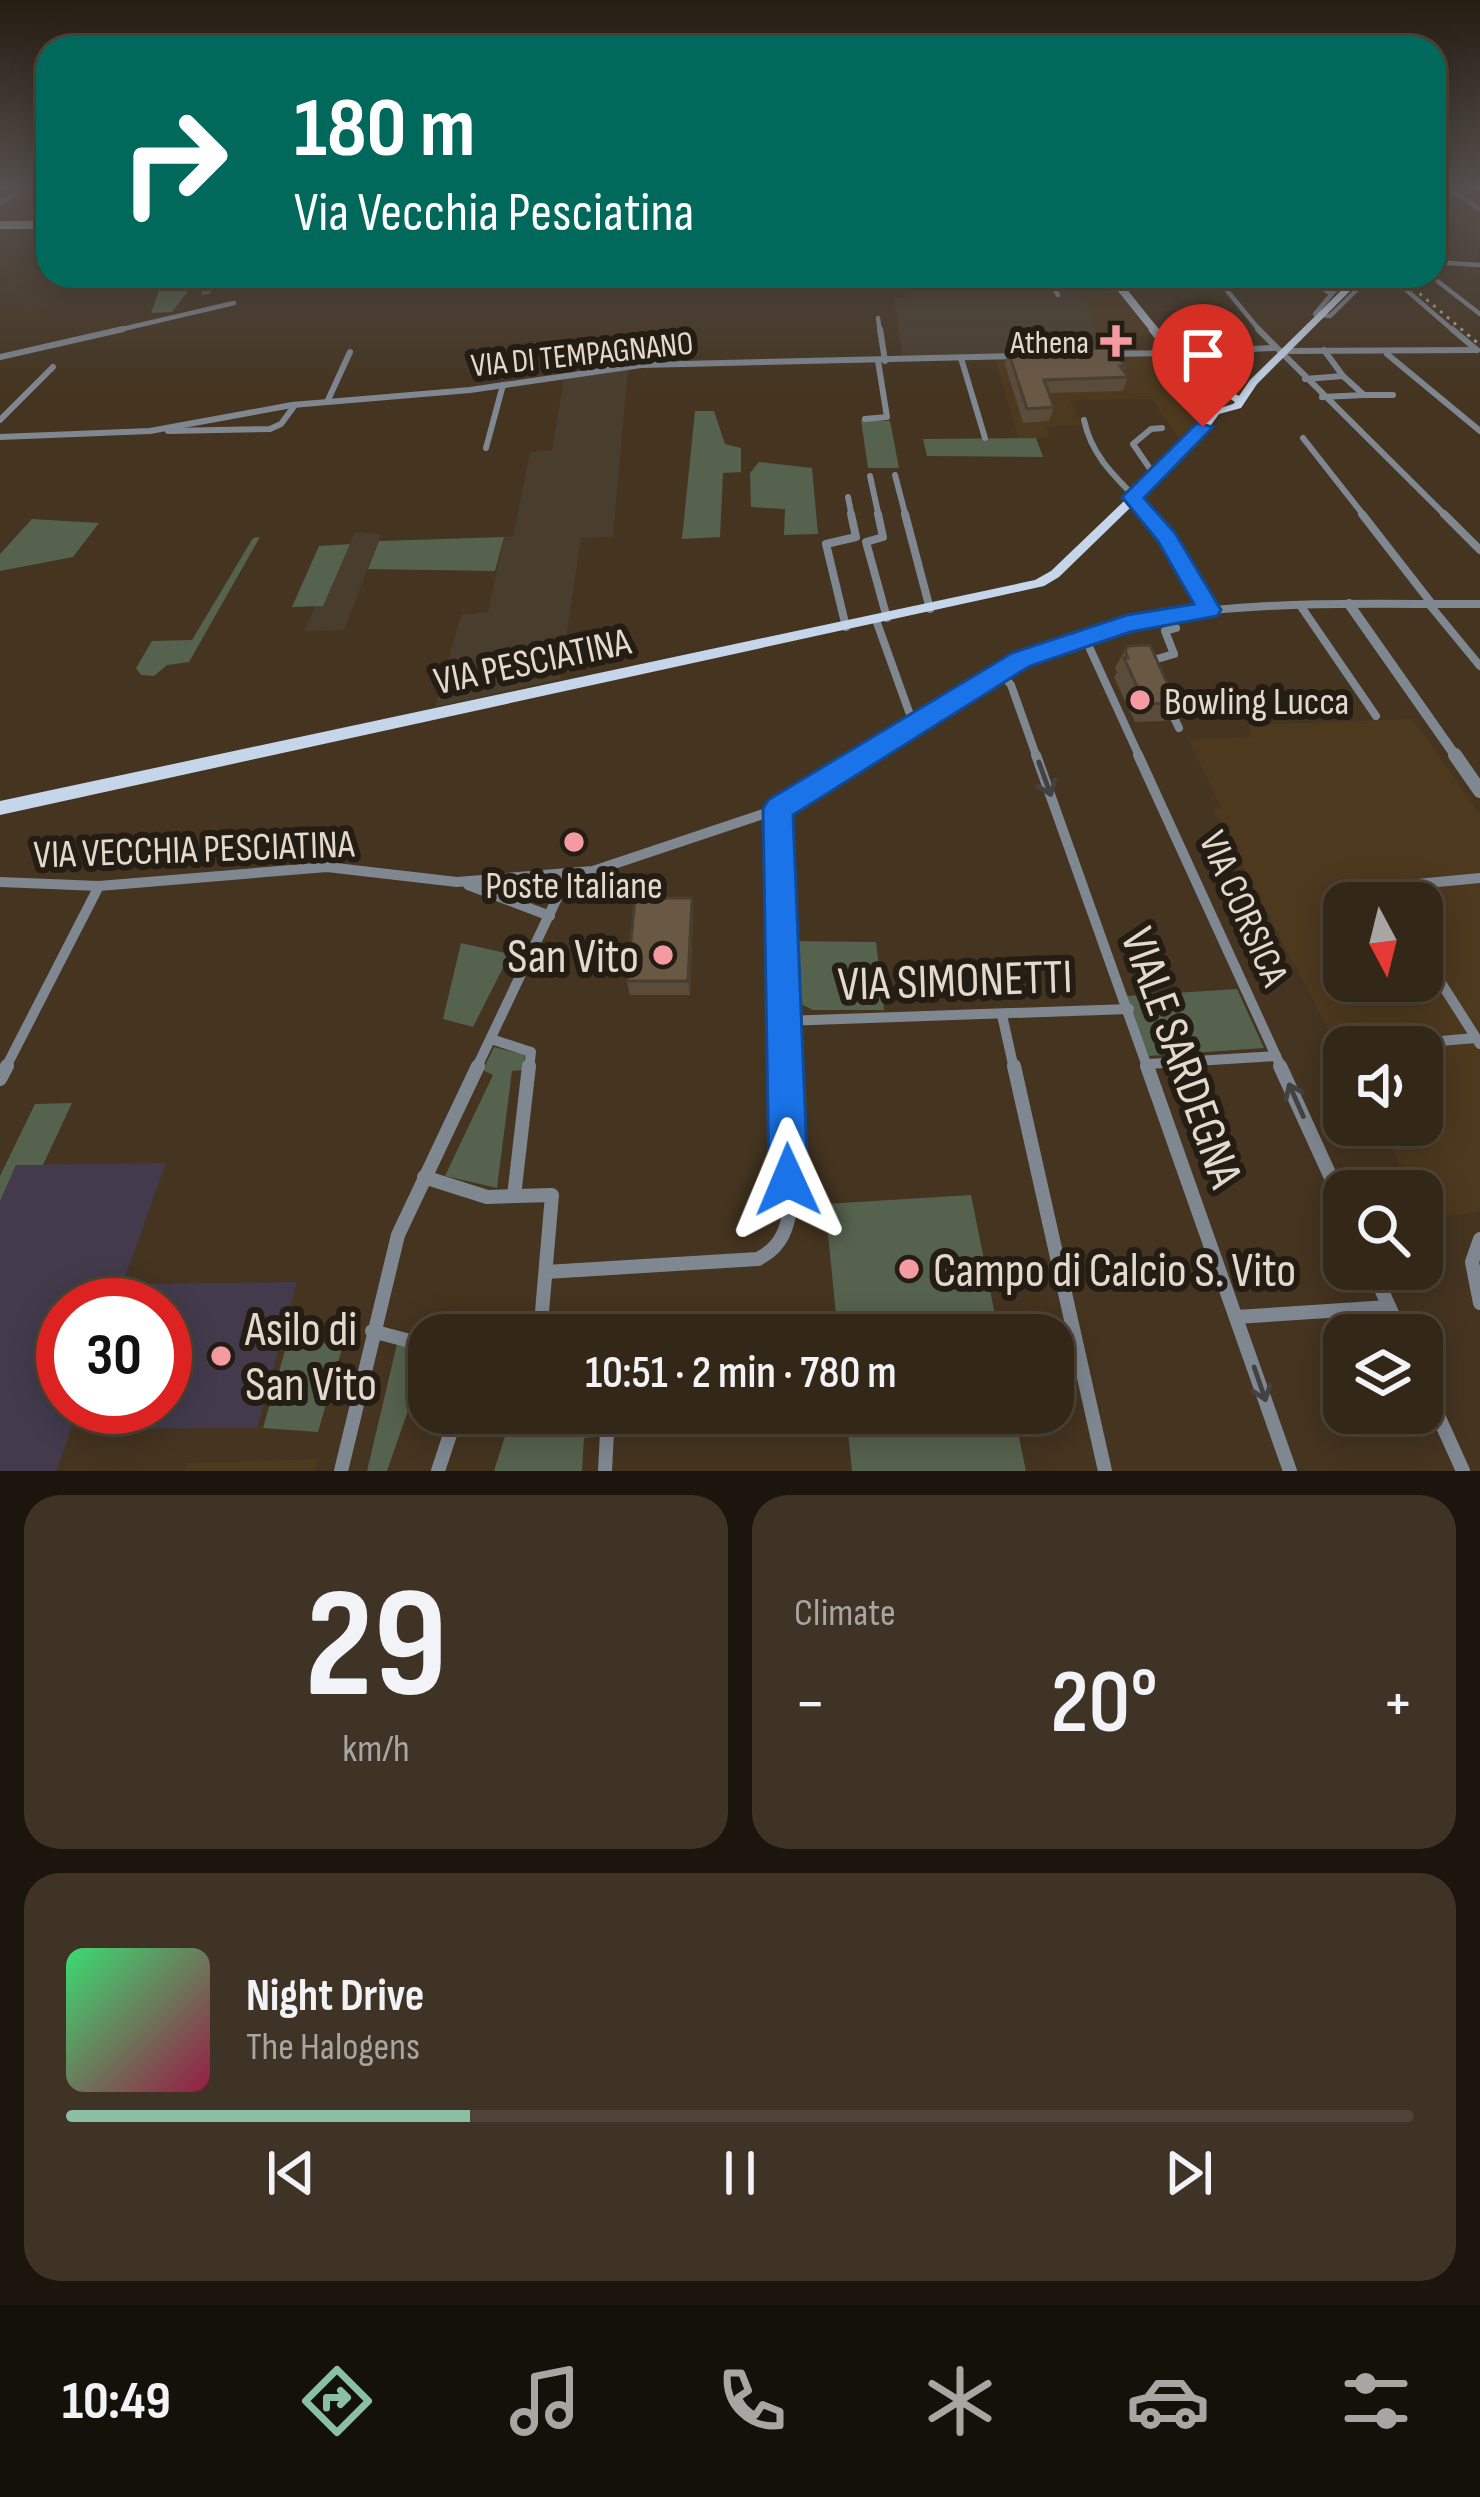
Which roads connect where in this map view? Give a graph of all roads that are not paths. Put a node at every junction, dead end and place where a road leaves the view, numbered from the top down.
1 (1446, 263) edge
2 (1478, 266) edge
3 (1054, 288) edge
4 (1122, 288) edge
5 (1225, 288) edge
6 (1322, 288) edge
7 (1335, 288) edge
8 (1348, 288) edge
9 (1359, 288) edge
10 (1404, 288) edge
11 (1446, 288) edge
12 (1330, 293) junction
13 (1058, 295) dead end
14 (234, 303) dead end
15 (1480, 314) edge
16 (1318, 317) junction
17 (878, 318) dead end
18 (1324, 350) junction
19 (350, 352) dead end
20 (1186, 352) dead end
21 (1280, 352) junction
22 (1384, 352) junction
23 (1173, 353) junction
24 (1091, 354) edge
25 (1025, 356) edge
26 (0, 357) edge
27 (961, 358) junction
28 (882, 361) junction
29 (52, 368) dead end
30 (1343, 376) junction
31 (1305, 379) junction
32 (1198, 380) junction
33 (503, 385) junction
34 (1230, 395) junction
35 (1364, 395) junction
36 (1393, 395) dead end
37 (1205, 397) junction
38 (1322, 397) junction
39 (328, 400) junction
40 (295, 404) junction
41 (1222, 408) junction
42 (866, 419) dead end
43 (1206, 419) junction
44 (0, 420) edge
45 (1084, 420) dead end
46 (1162, 428) dead end
47 (164, 429) junction
48 (1480, 431) edge
49 (0, 437) edge
50 (985, 438) dead end
51 (1303, 438) dead end
52 (486, 448) dead end
53 (895, 475) dead end
54 (870, 476) dead end
55 (1155, 476) junction
56 (1133, 496) junction
57 (848, 497) dead end
58 (1480, 550) edge
59 (1349, 604) junction
60 (1430, 604) junction
61 (1480, 604) edge
62 (1300, 605) junction
63 (930, 609) junction
64 (1209, 610) junction
65 (1168, 615) junction
66 (882, 619) junction
67 (846, 627) junction
68 (1084, 638) junction
69 (1480, 666) edge
70 (1151, 671) edge
71 (1000, 672) junction
72 (1161, 691) edge
73 (1376, 716) dead end
74 (914, 723) junction
75 (1179, 728) dead end
76 (1480, 791) edge
77 (0, 808) edge
78 (778, 809) junction
79 (568, 874) junction
80 (1480, 878) edge
81 (458, 882) junction
82 (1429, 882) edge
83 (0, 883) edge
84 (99, 886) junction
85 (550, 916) junction
86 (1443, 985) edge
87 (1129, 1009) junction
88 (1002, 1015) junction
89 (784, 1021) junction
90 (490, 1040) junction
91 (1478, 1041) edge
92 (1443, 1043) edge
93 (1276, 1056) junction
94 (1148, 1064) junction
95 (0, 1079) edge
96 (1328, 1170) edge
97 (424, 1177) junction
98 (514, 1196) junction
99 (1480, 1239) edge
100 (546, 1272) junction
101 (1381, 1290) edge
102 (1480, 1303) edge
103 (1389, 1307) junction
104 (542, 1314) edge
105 (1392, 1314) edge
106 (1237, 1317) junction
107 (372, 1331) junction
108 (408, 1340) edge
109 (1443, 1427) edge
110 (450, 1434) edge
111 (607, 1434) edge
112 (341, 1471) edge
113 (438, 1471) edge
114 (605, 1471) edge
115 (1105, 1471) edge
116 (1290, 1471) edge
117 (1463, 1471) edge

1 - 2 street
3 - 13 street
4 - 23 main road
5 - 21 street
6 - 12 street
7 - 12 street
8 - 16 main road
9 - 16 street
10 - 22 street
11 - 15 street
12 - 16 street
14 - 26 street
16 - 21 main road
17 - 28 street
18 - 21 street
18 - 22 street
18 - 30 street
19 - 39 street
20 - 21 street
21 - 31 street
21 - 34 main road
22 - 48 street
23 - 24 street
23 - 32 main road
25 - 27 street, VIA DI TEMPAGNANO
27 - 28 street, VIA DI TEMPAGNANO
27 - 50 street
28 - 33 street, VIA DI TEMPAGNANO
28 - 42 street
29 - 44 street
30 - 31 street
30 - 35 street
31 - 38 street
32 - 34 main road
32 - 37 main road
33 - 39 street, VIA DI TEMPAGNANO
33 - 52 street
34 - 37 main road
34 - 41 main road, VIA PESCIATINA
35 - 36 street
35 - 38 street
37 - 41 main road
37 - 43 main road
38 - 58 street
39 - 40 street, VIA DI TEMPAGNANO
40 - 47 street, VIA DI TEMPAGNANO
40 - 47 street
41 - 43 main road, VIA PESCIATINA
43 - 55 main road, VIA PESCIATINA
45 - 56 street
46 - 55 street
47 - 49 street, VIA DI TEMPAGNANO
51 - 60 street
53 - 63 street
54 - 66 street
55 - 56 main road, VIA PESCIATINA
56 - 63 main road, VIA PESCIATINA
56 - 64 street
57 - 67 street
59 - 60 street, VIA VECCHIA PESCIATINA
59 - 62 street, VIA VECCHIA PESCIATINA
59 - 76 street
60 - 61 street, VIA VECCHIA PESCIATINA
60 - 69 street
62 - 64 street, VIA VECCHIA PESCIATINA
62 - 73 street
63 - 66 main road, VIA PESCIATINA
64 - 65 street, VIA VECCHIA PESCIATINA
65 - 68 street, VIA VECCHIA PESCIATINA
65 - 70 street
66 - 67 main road, VIA PESCIATINA
66 - 74 street
67 - 77 main road, VIA PESCIATINA
68 - 71 street, VIA VECCHIA PESCIATINA
68 - 93 street, VIA CORSICA
71 - 74 street, VIA VECCHIA PESCIATINA
71 -> 87 street, VIALE SARDEGNA
72 - 75 street
74 - 78 street, VIA VECCHIA PESCIATINA
78 - 79 street, VIA VECCHIA PESCIATINA
78 - 89 street
79 - 81 street, VIA VECCHIA PESCIATINA
79 - 85 street
80 - 82 street
81 - 84 street, VIA VECCHIA PESCIATINA
81 - 85 street
83 - 84 street, VIA VECCHIA PESCIATINA
84 - 95 street
85 - 90 street
86 - 91 street
87 - 88 street, VIA SIMONETTI
87 - 94 street, VIALE SARDEGNA
88 - 89 street, VIA SIMONETTI
88 - 115 street
89 - 100 street
90 - 97 street
90 - 98 street
91 - 92 street
93 - 94 street
96 -> 93 street, VIA CORSICA
94 - 106 street, VIALE SARDEGNA
97 - 98 street
97 - 107 street
98 - 100 street
99 - 102 street
100 - 104 street
101 - 103 street
103 - 105 street
103 - 106 street
106 -> 116 street, VIALE SARDEGNA
107 - 108 street
107 - 112 street
109 - 117 street
110 - 113 street
111 - 114 street

